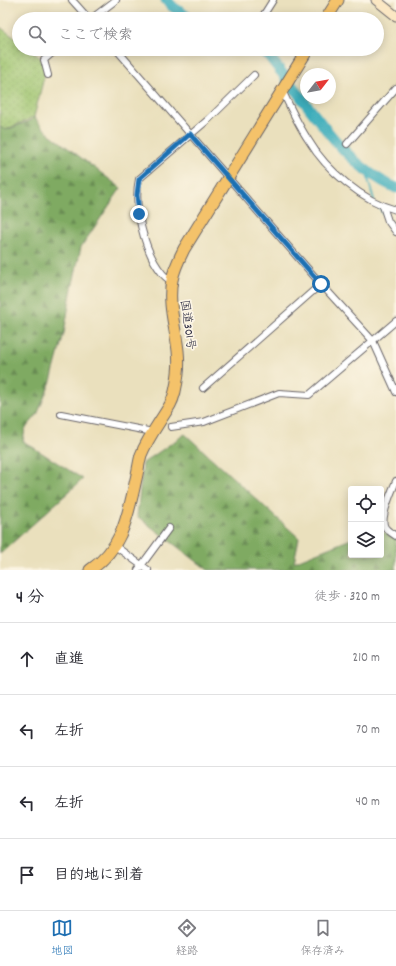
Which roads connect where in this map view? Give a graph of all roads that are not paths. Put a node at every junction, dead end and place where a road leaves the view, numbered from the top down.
1 (72, 0) edge
2 (116, 0) edge
3 (273, 0) edge
4 (338, 0) edge
5 (376, 0) edge
6 (83, 12) edge
7 (100, 12) edge
8 (265, 12) edge
9 (330, 12) edge
10 (396, 16) edge
11 (49, 56) edge
12 (122, 56) edge
13 (304, 56) edge
14 (48, 75) dead end
15 (254, 75) dead end
16 (396, 88) edge
17 (282, 90) junction
18 (190, 134) junction
19 (347, 144) dead end
20 (229, 177) junction
21 (383, 206) junction
22 (396, 210) edge
23 (396, 232) edge
24 (171, 281) junction
25 (321, 284) junction
26 (396, 321) edge
27 (373, 341) junction
28 (203, 388) dead end
29 (396, 392) edge
30 (61, 414) dead end
31 (171, 427) dead end
32 (153, 432) junction
33 (396, 481) edge
34 (169, 528) dead end
35 (396, 536) edge
36 (115, 546) junction
37 (140, 567) edge
38 (90, 570) edge
39 (148, 570) edge

1 - 6 street
2 - 7 street
3 - 8 street
4 - 9 highway
5 - 10 main road
11 - 14 street
12 - 18 street
13 - 17 highway, 国道301号
15 - 18 street
16 - 19 street
17 - 20 highway, 国道301号
17 - 21 street
18 - 20 street
18 - 24 street
20 - 24 highway, 国道301号
20 - 25 street
21 - 22 street
21 - 23 street
24 - 32 highway, 国道301号
25 - 27 street
25 - 28 street
26 - 27 street
27 - 29 street
27 - 31 street
30 - 32 street
32 - 36 highway, 国道301号
33 - 35 street
34 - 37 street
36 - 37 street
36 - 38 highway, 国道301号
37 - 39 street

